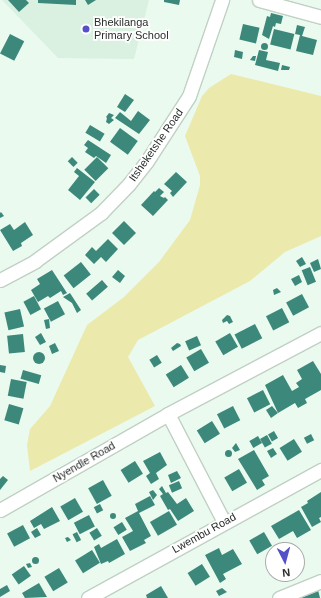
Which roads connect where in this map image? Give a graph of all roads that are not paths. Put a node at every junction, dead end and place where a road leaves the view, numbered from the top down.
1 (222, 0) edge
2 (259, 0) edge
3 (321, 17) edge
4 (0, 280) edge
5 (321, 333) edge
6 (168, 414) junction
7 (321, 470) edge
8 (0, 510) edge
9 (224, 522) junction
10 (321, 581) edge
11 (88, 598) edge
12 (279, 598) edge

1 - 4 street, Itsheketshe Road
2 - 3 street
5 - 6 street, Nyendle Road
6 - 8 street, Nyendle Road
6 - 9 street
7 - 9 street, Lwembu Road
9 - 11 street, Lwembu Road
10 - 12 street

